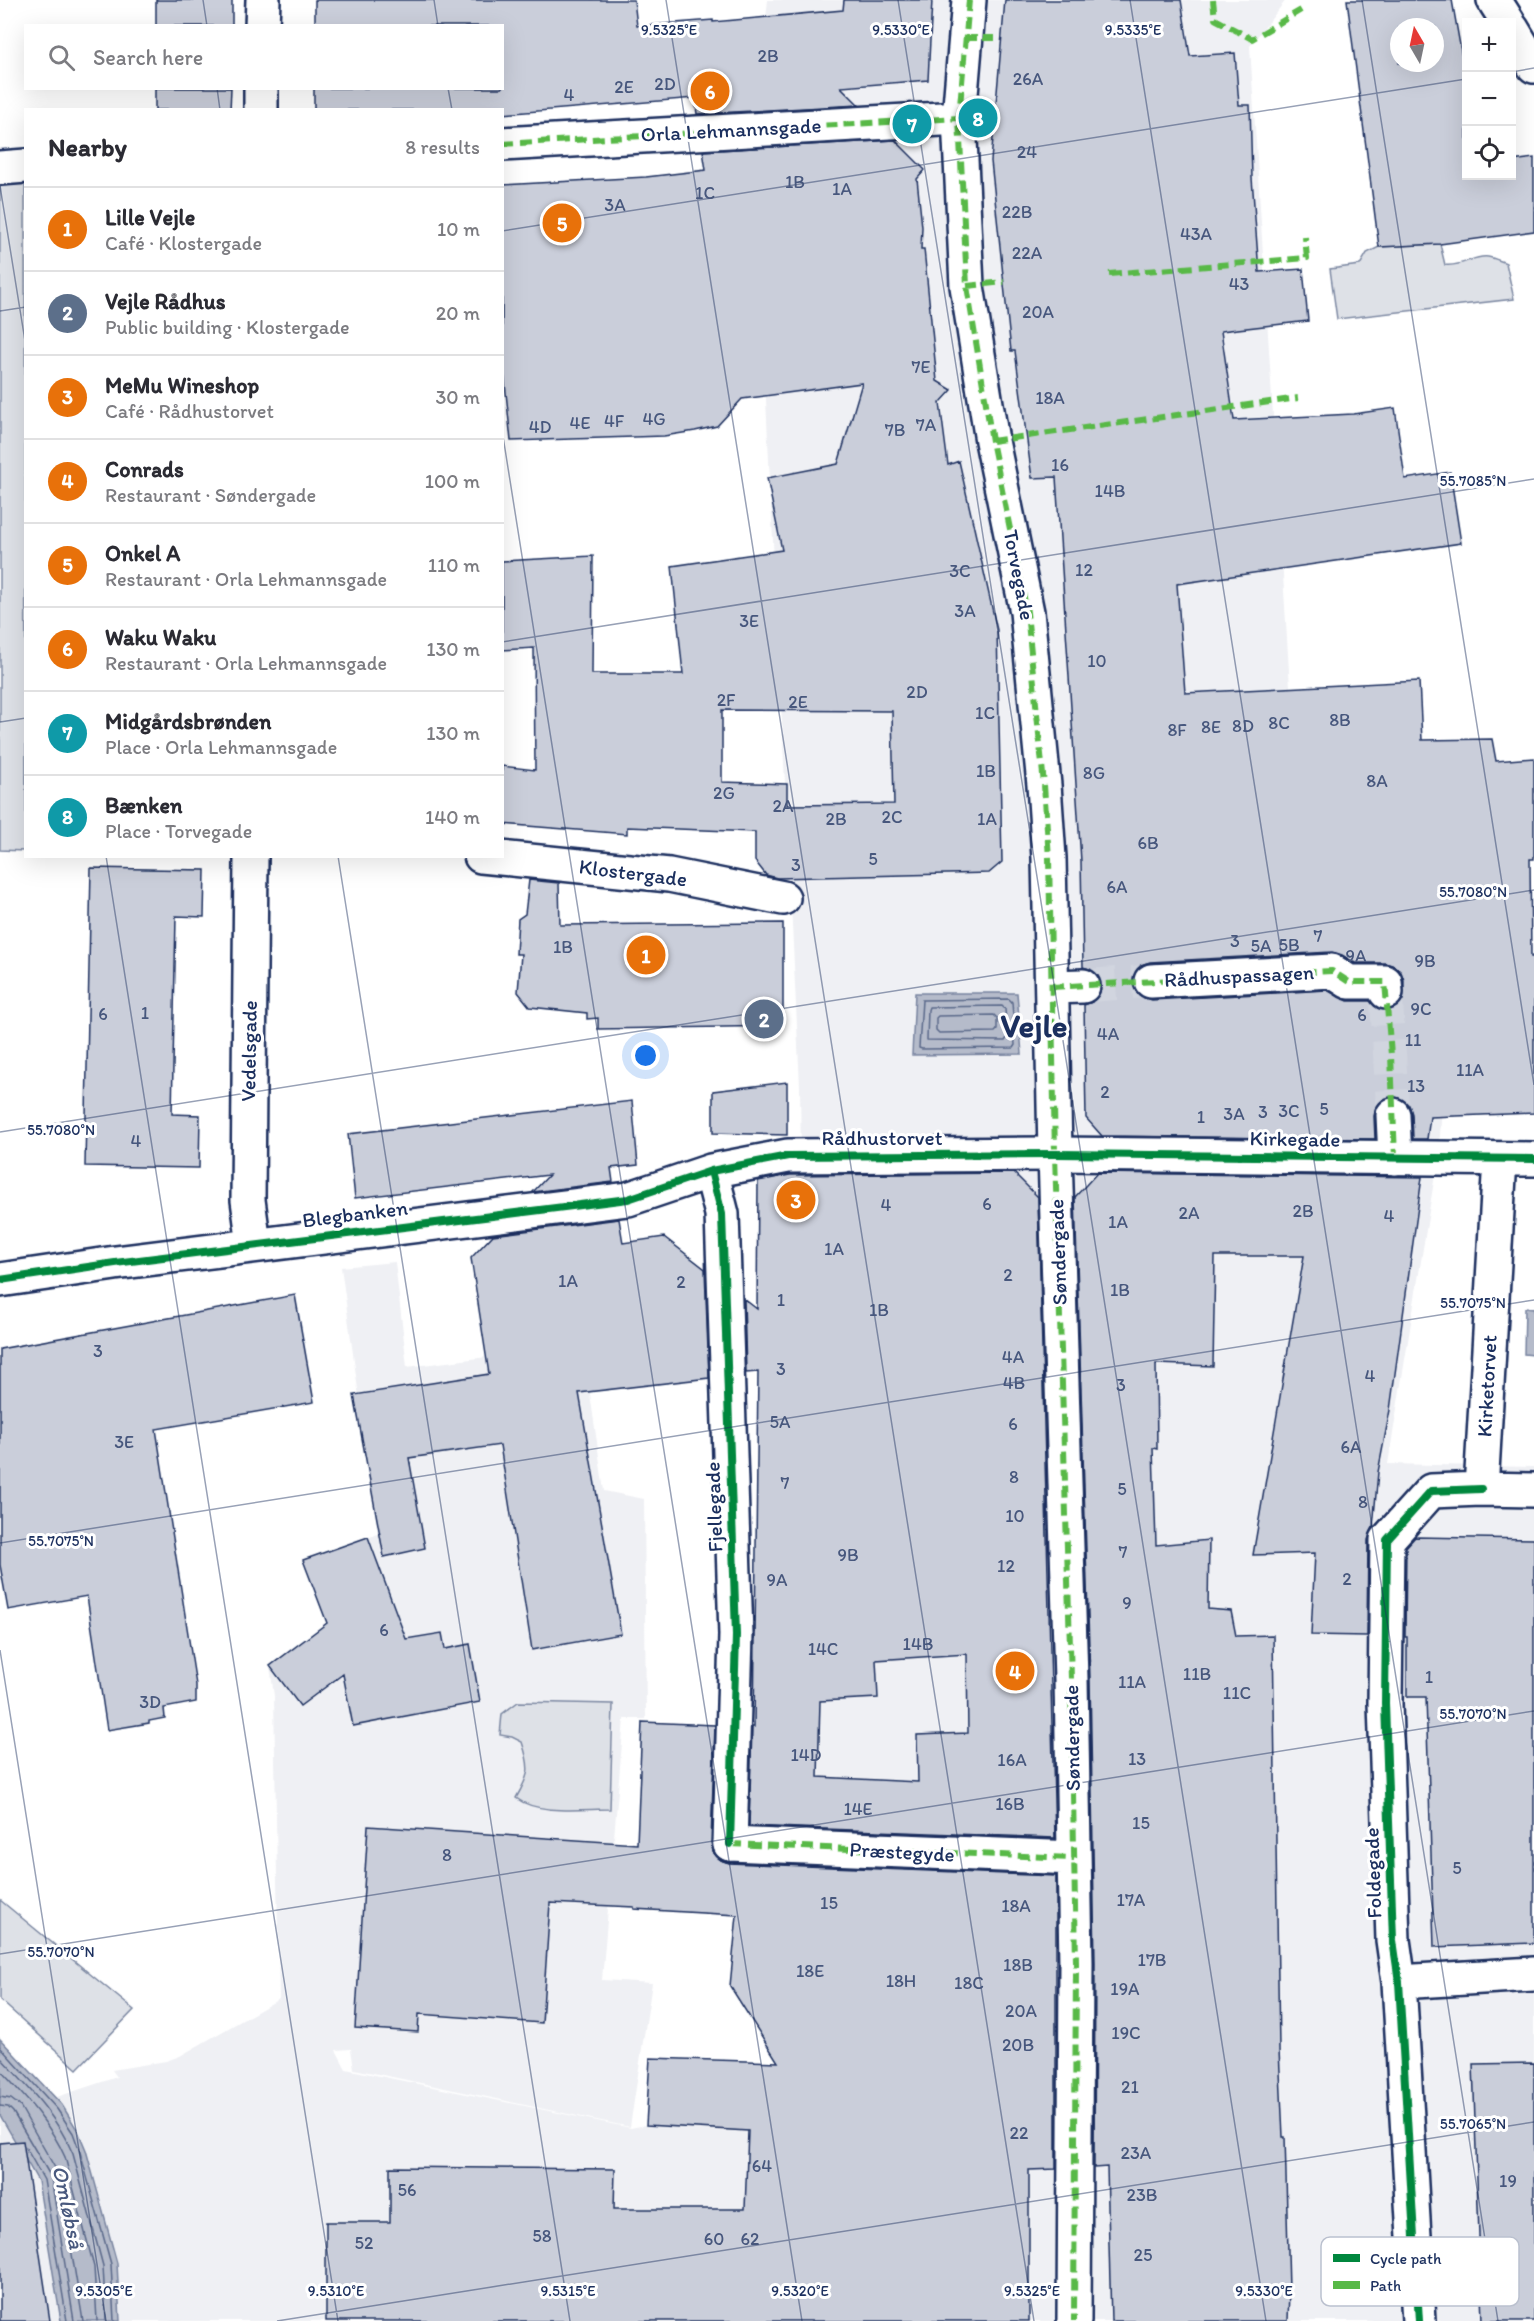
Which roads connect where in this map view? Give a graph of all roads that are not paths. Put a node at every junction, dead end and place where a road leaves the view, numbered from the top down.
1 (263, 0) edge
2 (969, 0) edge
3 (1494, 0) edge
4 (1505, 18) edge
5 (262, 24) edge
6 (1516, 36) edge
7 (1534, 66) edge
8 (261, 90) edge
9 (261, 108) edge
10 (959, 118) junction
11 (504, 144) edge
12 (24, 166) edge
13 (0, 168) edge
14 (251, 858) edge
15 (502, 858) edge
16 (783, 898) dead end
17 (1151, 981) tunnel mouth
18 (1386, 992) dead end
19 (1393, 1115) tunnel mouth
20 (1055, 1154) junction
21 (1395, 1158) junction
22 (1500, 1159) junction
23 (1534, 1159) edge
24 (711, 1171) junction
25 (254, 1245) junction
26 (0, 1280) edge
27 (1482, 1489) junction
28 (1534, 1490) edge
29 (730, 1844) joint
30 (1074, 1858) junction
31 (1534, 1974) edge
32 (1399, 1982) junction
33 (1414, 2237) edge
34 (1418, 2306) edge
35 (1074, 2321) edge
36 (1419, 2321) edge

1 - 5 street
2 - 10 street, Torvegade
3 - 4 street
6 - 7 street
8 - 9 street
10 - 11 street, Orla Lehmannsgade
10 - 20 street, Torvegade
12 - 13 street
14 - 25 street, Vedelsgade
15 - 16 street, Klostergade
17 - 18 street, Rådhuspassagen
19 - 21 street
20 - 21 street, Kirkegade
20 - 24 street, Rådhustorvet
20 - 30 street, Søndergade
21 - 22 street, Kirkegade
22 - 23 street, Kirkegade
22 - 27 street, Kirketorvet
24 - 25 street, Blegbanken
24 - 29 street, Fjellegade
25 - 26 street, Blegbanken
27 - 28 street
27 - 32 street, Foldegade
29 - 30 street, Præstegyde
30 - 35 street, Søndergade
31 - 32 street
32 - 33 street, Foldegade
34 - 36 street, Foldegade

